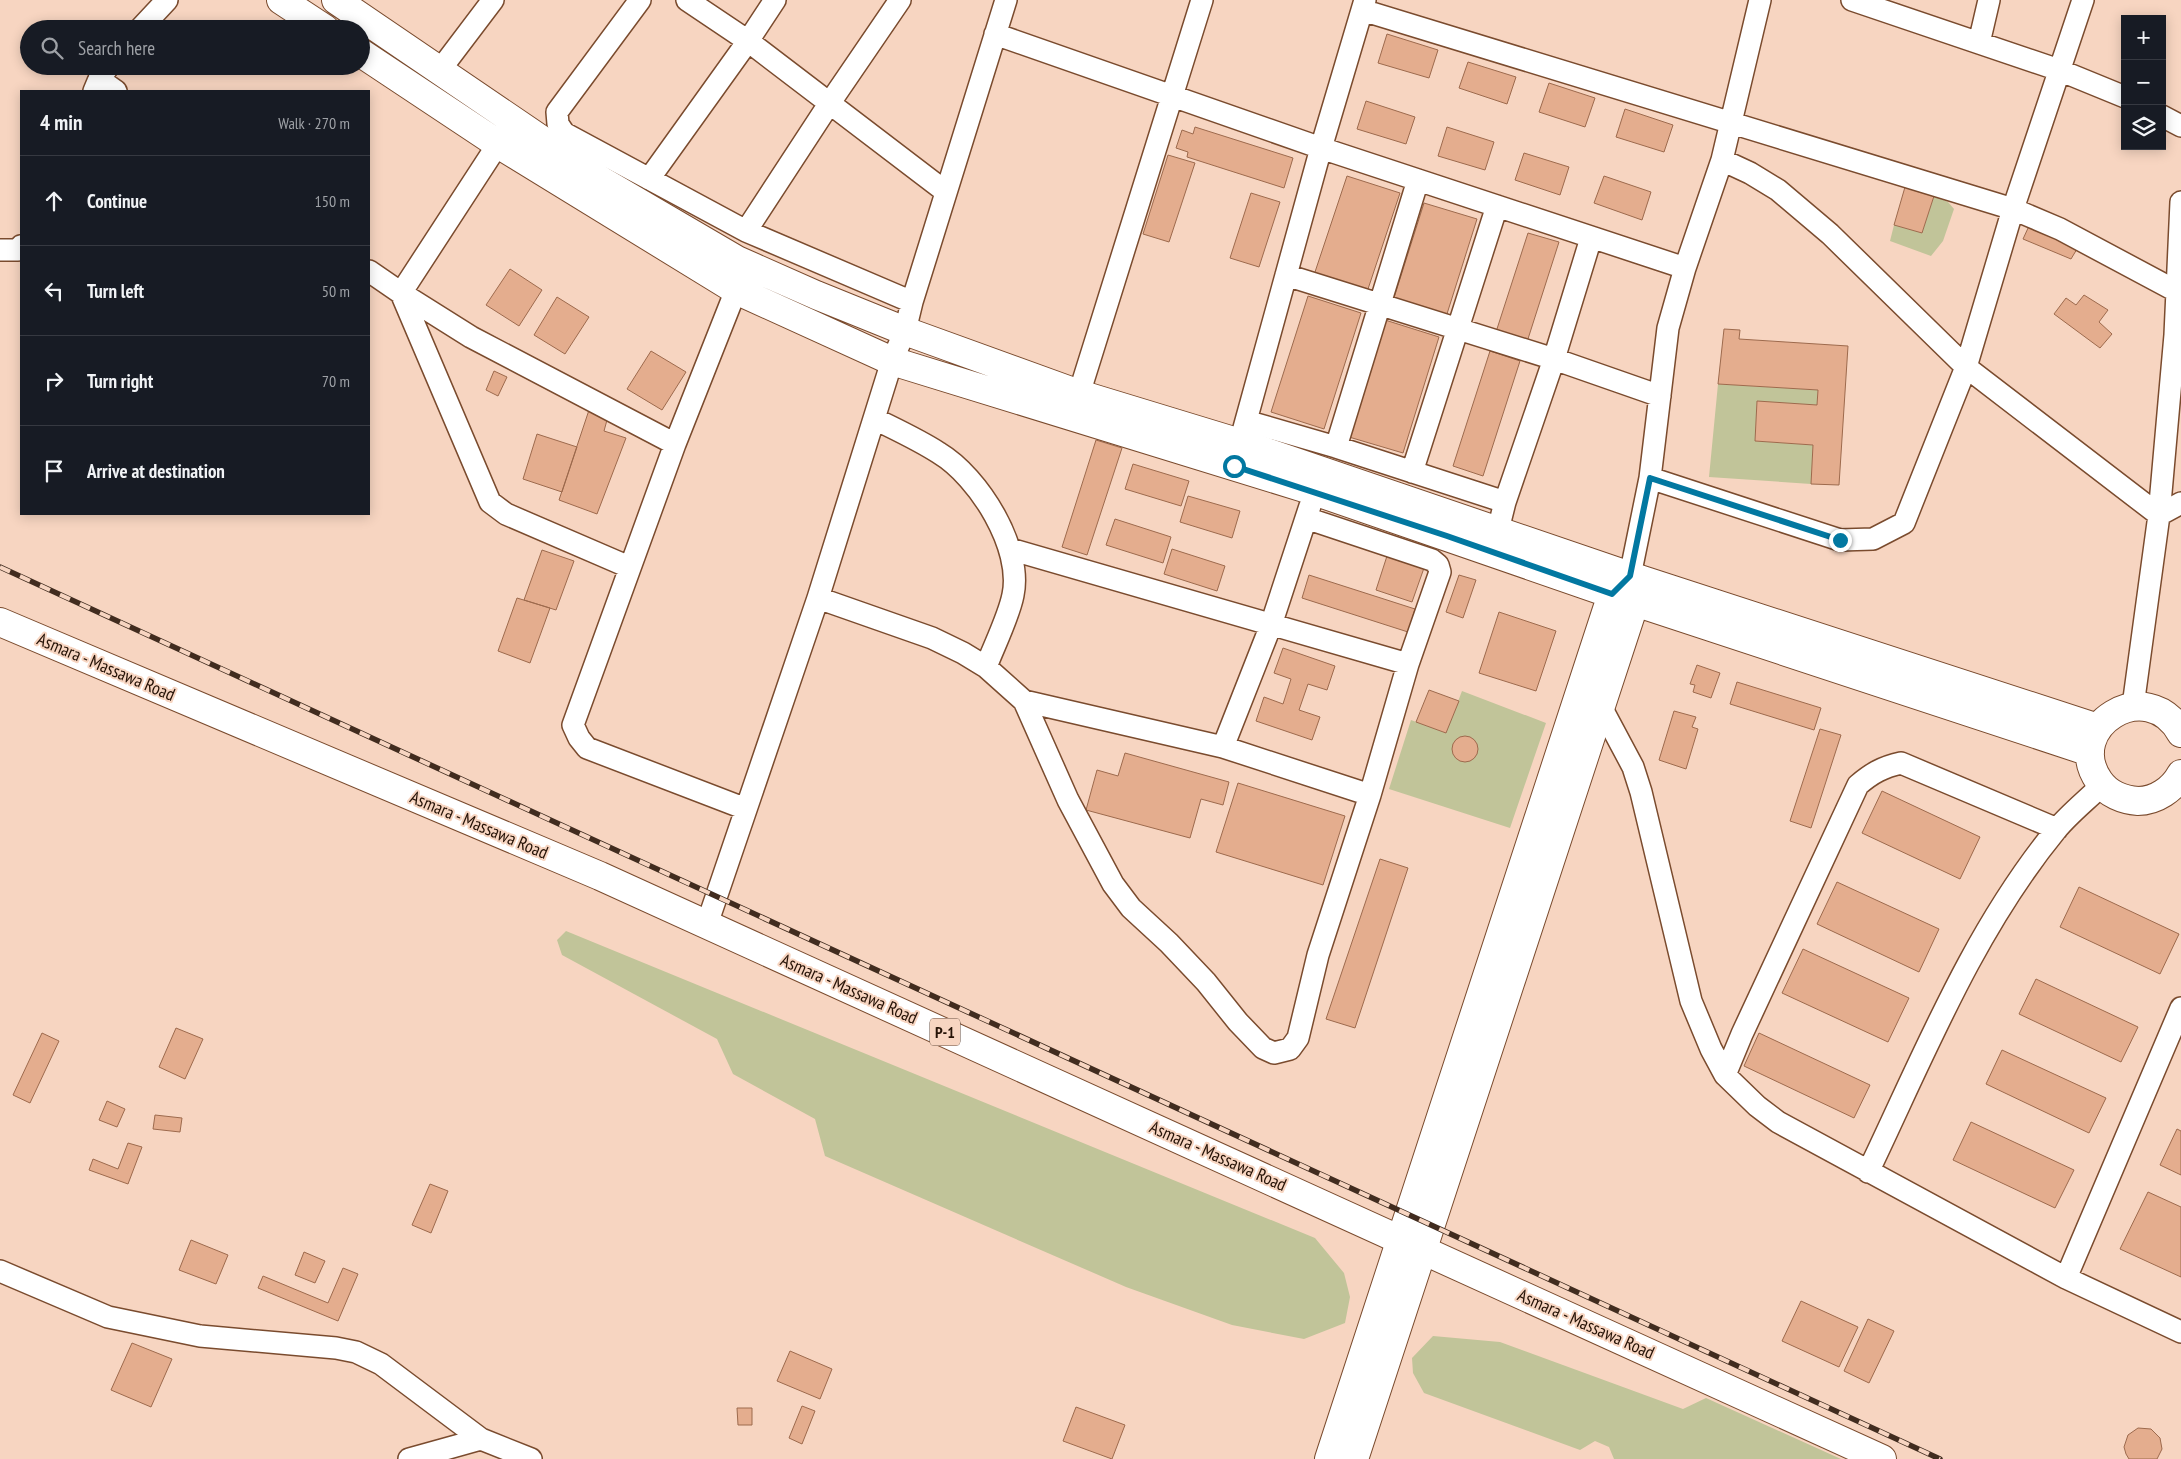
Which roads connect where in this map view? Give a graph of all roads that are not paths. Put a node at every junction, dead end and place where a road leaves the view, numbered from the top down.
1 (167, 0) edge
2 (281, 0) edge
3 (494, 0) edge
4 (640, 0) edge
5 (687, 0) edge
6 (775, 0) edge
7 (900, 0) edge
8 (1006, 0) edge
9 (1202, 0) edge
10 (1760, 0) edge
11 (1852, 0) edge
12 (1989, 0) edge
13 (2083, 0) edge
14 (339, 1) edge
15 (1363, 5) edge
16 (148, 20) edge
17 (311, 20) edge
18 (367, 20) edge
19 (370, 22) edge
20 (995, 34) junction
21 (748, 41) junction
22 (1979, 43) junction
23 (370, 59) edge
24 (440, 70) junction
25 (2059, 70) junction
26 (101, 79) edge
27 (115, 90) edge
28 (2121, 94) edge
29 (1173, 96) junction
30 (829, 104) junction
31 (2166, 118) edge
32 (1732, 123) junction
33 (2181, 126) edge
34 (498, 144) junction
35 (1321, 148) junction
36 (1722, 160) junction
37 (649, 179) junction
38 (1418, 180) junction
39 (946, 192) junction
40 (2181, 202) edge
41 (1498, 206) junction
42 (2014, 209) junction
43 (746, 231) junction
44 (1591, 238) junction
45 (20, 247) edge
46 (0, 250) edge
47 (1685, 268) junction
48 (370, 272) edge
49 (1286, 275) junction
50 (736, 290) junction
51 (2176, 290) junction
52 (401, 293) junction
53 (912, 302) junction
54 (1381, 305) junction
55 (1459, 330) junction
56 (905, 331) junction
57 (2178, 333) edge
58 (1554, 359) junction
59 (892, 361) junction
60 (1966, 367) junction
61 (1079, 394) junction
62 (1660, 396) junction
63 (875, 419) junction
64 (675, 444) junction
65 (1240, 444) junction
66 (1336, 447) junction
67 (1412, 472) junction
68 (1650, 478) junction
69 (1314, 492) junction
70 (1505, 502) junction
71 (2181, 504) edge
72 (2159, 515) junction
73 (1306, 518) junction
74 (1498, 530) junction
75 (1010, 549) junction
76 (629, 567) junction
77 (1626, 590) junction
78 (818, 598) junction
79 (0, 622) edge
80 (1272, 625) junction
81 (1408, 664) junction
82 (986, 667) junction
83 (1024, 701) junction
84 (2133, 706) junction
85 (1601, 707) junction
86 (2181, 732) edge
87 (2094, 740) junction
88 (1223, 747) junction
89 (2102, 785) junction
90 (2178, 786) edge
91 (1370, 795) junction
92 (746, 809) junction
93 (2057, 829) junction
94 (707, 924) junction
95 (2181, 1008) edge
96 (1726, 1075) junction
97 (1868, 1172) junction
98 (1412, 1245) junction
99 (0, 1271) edge
100 (2066, 1278) junction
101 (2181, 1332) edge
102 (481, 1439) junction
103 (409, 1459) edge
104 (531, 1459) edge
105 (1329, 1459) edge
106 (1354, 1459) edge
107 (1882, 1459) edge

1 - 16 street
2 - 17 main road
3 - 24 street
4 - 37 street
5 - 21 street
6 - 21 street
7 - 30 street
8 - 20 street
9 - 29 street
10 - 32 street
11 - 22 street
12 - 22 street
13 - 25 street
14 - 18 main road
15 - 32 street
15 - 35 street
19 - 24 main road
20 - 29 street
20 - 39 street
21 - 30 street
21 - 37 street
22 - 25 street
23 - 34 main road
24 - 56 main road
25 - 28 street
25 - 42 street
26 - 27 street
29 - 35 street
29 - 61 street
30 - 39 street
30 - 43 street
31 - 33 street
32 - 36 street
32 - 42 street
34 - 50 main road
34 - 52 street
35 - 38 street
35 - 49 street
36 - 47 street
36 - 60 street
37 - 43 street
38 - 41 street
38 - 54 street
39 - 53 street
40 - 51 street
41 - 44 street
41 - 55 street
42 - 51 street
42 - 60 street
43 - 53 street
44 - 47 street
44 - 58 street
45 - 46 street
47 - 62 street
48 - 52 street
49 - 54 street
49 - 65 street
50 - 59 main road
50 - 64 street
51 - 57 street
52 - 64 street
52 - 76 street
53 - 56 street
54 - 55 street
54 - 66 street
55 - 58 street
55 - 67 street
56 - 59 street
56 - 61 main road
57 - 72 street
58 - 62 street
58 - 70 street
59 - 63 street
59 - 65 main road
60 - 68 street
60 - 72 street
61 - 65 main road
62 - 68 street
63 - 75 street
63 - 78 street
64 - 76 street
65 - 66 street
65 - 69 main road
65 - 74 main road
66 - 67 street
67 - 70 street
68 - 77 street
69 - 73 street
69 - 77 main road
70 - 74 street
71 - 72 street
72 - 84 street
73 - 80 street
73 - 81 street
74 - 77 main road
75 - 80 street
75 - 82 street
76 - 92 street
77 - 85 main road
77 - 87 main road
77 - 98 main road
78 - 82 street
78 - 92 street
79 - 94 main road, Asmara - Massawa Road / P-1
80 - 81 street
80 - 88 street
81 - 91 street
82 - 83 street
83 - 88 street
83 - 91 street
84 - 86 main road
84 - 87 main road
85 - 96 street
85 - 98 main road
87 - 89 main road
88 - 91 street
89 - 90 main road
89 - 93 street
92 - 94 street
93 - 96 street
93 - 97 street
94 - 98 main road, Asmara - Massawa Road / P-1
95 - 100 street
96 - 97 street
97 - 100 street
98 - 105 main road
98 - 106 main road
98 - 107 main road, Asmara - Massawa Road / P-1
99 - 102 street
100 - 101 street
102 - 103 street
102 - 104 street

